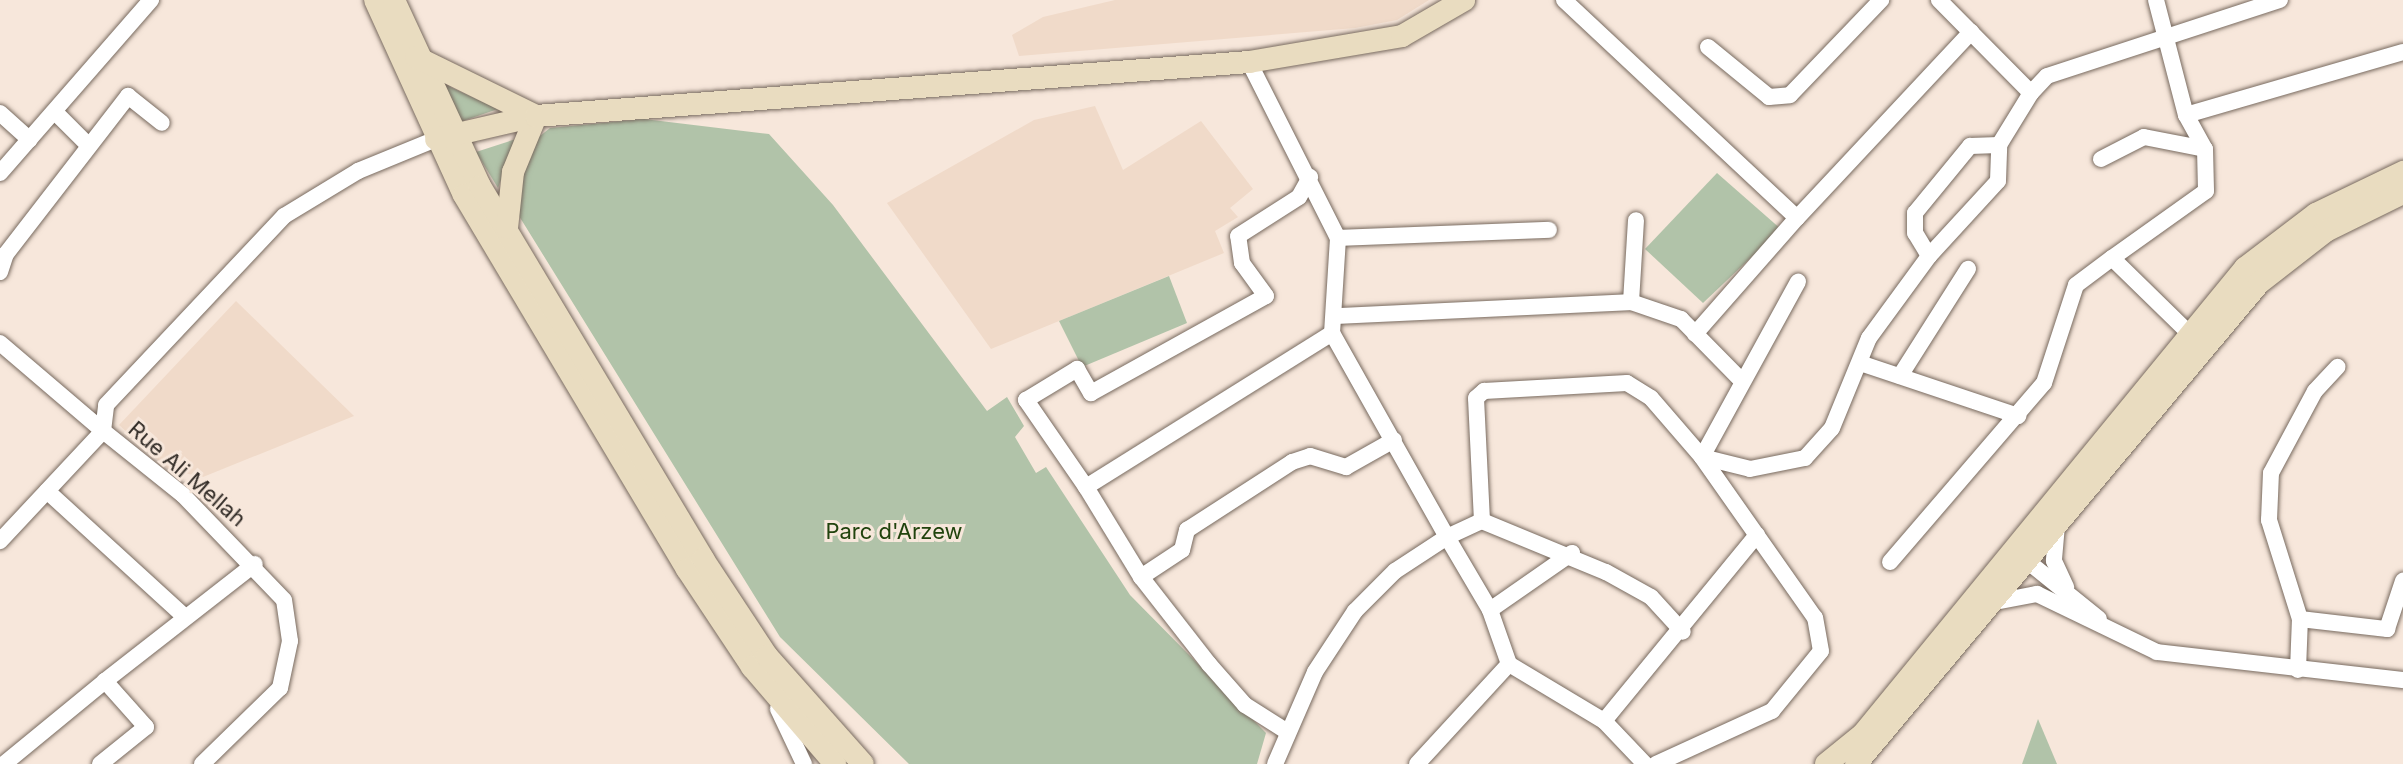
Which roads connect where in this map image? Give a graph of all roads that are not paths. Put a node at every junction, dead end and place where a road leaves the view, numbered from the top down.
1 (151, 0) edge
2 (375, 0) edge
3 (394, 0) edge
4 (1464, 0) edge
5 (1564, 0) edge
6 (1881, 0) edge
7 (1939, 0) edge
8 (2156, 0) edge
9 (2280, 0) edge
10 (1971, 32) junction
11 (2165, 33) junction
12 (1708, 47) dead end
13 (2403, 52) edge
14 (416, 57) junction
15 (1249, 62) junction
16 (2031, 93) junction
17 (55, 112) junction
18 (0, 113) edge
19 (2186, 115) junction
20 (536, 116) junction
21 (162, 123) dead end
22 (443, 134) junction
23 (30, 140) junction
24 (1999, 145) junction
25 (89, 146) junction
26 (2205, 149) junction
27 (2101, 159) dead end
28 (2403, 172) edge
29 (0, 173) edge
30 (1310, 177) junction
31 (2403, 193) edge
32 (1797, 218) junction
33 (1636, 220) dead end
34 (1549, 230) dead end
35 (508, 231) junction
36 (1338, 238) junction
37 (1929, 256) junction
38 (2112, 258) junction
39 (1968, 269) dead end
40 (0, 272) edge
41 (1798, 282) dead end
42 (1631, 302) junction
43 (1338, 316) junction
44 (1332, 333) junction
45 (1695, 334) junction
46 (2194, 338) junction
47 (0, 343) edge
48 (1860, 363) junction
49 (2337, 367) dead end
50 (1900, 376) junction
51 (1741, 380) junction
52 (2018, 416) junction
53 (103, 431) junction
54 (1394, 440) junction
55 (1702, 457) junction
56 (1086, 487) junction
57 (47, 491) junction
58 (1482, 521) junction
59 (2057, 525) junction
60 (1757, 535) junction
61 (1447, 537) junction
62 (0, 541) edge
63 (1572, 553) junction
64 (2020, 560) junction
65 (1890, 562) dead end
66 (255, 564) junction
67 (1141, 577) junction
68 (2403, 581) edge
69 (2063, 598) junction
70 (1995, 602) junction
71 (1490, 610) junction
72 (184, 616) junction
73 (2300, 619) junction
74 (1683, 632) junction
75 (1509, 664) junction
76 (752, 667) junction
77 (2298, 670) junction
78 (2403, 680) edge
79 (105, 681) junction
80 (1604, 721) junction
81 (1286, 731) junction
82 (849, 762) edge
83 (4, 764) edge
84 (100, 764) edge
85 (202, 764) edge
86 (804, 764) edge
87 (1275, 764) edge
88 (1417, 764) edge
89 (1645, 764) edge
90 (1656, 764) edge
91 (1826, 764) edge
92 (1856, 764) edge

1 - 17 street
2 - 22 main road
3 - 14 main road
4 - 15 main road
5 - 32 street
6 - 12 street
7 - 10 street
8 - 11 street
9 - 11 street
10 - 16 street
10 - 32 street
11 - 16 street
11 - 19 street
13 - 19 street
14 - 20 main road
14 - 22 main road
15 - 20 main road
15 - 30 street
16 - 24 street
17 - 23 street
17 - 25 street
18 - 23 street
19 - 26 street
20 - 22 main road
20 - 35 main road
21 - 25 street
22 - 35 main road
22 - 53 street, Rue Ali Mellah
22 - 76 main road
23 - 29 street
24 - 37 street
24 - 37 street
25 - 40 street
26 - 27 street
26 - 38 street
28 - 46 main road
30 - 36 street
30 - 56 street
31 - 46 main road
32 - 45 street
33 - 42 street
34 - 36 street
35 - 82 main road
36 - 43 street
37 - 48 street
38 - 46 street
38 - 52 street
39 - 50 street
41 - 51 street
42 - 43 street
42 - 45 street
43 - 44 street
44 - 54 street
44 - 56 street
45 - 51 street
46 - 59 main road
46 - 64 main road
47 - 53 street
48 - 50 street
48 - 55 street
49 - 73 street
50 - 52 street
51 - 55 street
52 - 65 street
53 - 57 street
53 - 66 street, Rue Ali Mellah
54 - 61 street
54 - 67 street
55 - 58 street
55 - 60 street
56 - 67 street
57 - 62 street
57 - 72 street
58 - 61 street
58 - 63 street
59 - 64 main road
59 - 69 street
60 - 74 street
60 - 90 street
61 - 71 street
61 - 81 street
63 - 71 street
63 - 74 street
64 - 69 street
64 - 70 main road
64 - 91 main road
66 - 72 street
66 - 85 street, Rue Ali Mellah
67 - 81 street
68 - 73 street
69 - 70 street
69 - 77 street
70 - 92 main road
71 - 75 street
72 - 79 street
73 - 77 street
74 - 80 street
75 - 80 street
75 - 88 street
76 - 82 main road
76 - 86 street
77 - 78 street
79 - 83 street
79 - 84 street
80 - 89 street
81 - 87 street

